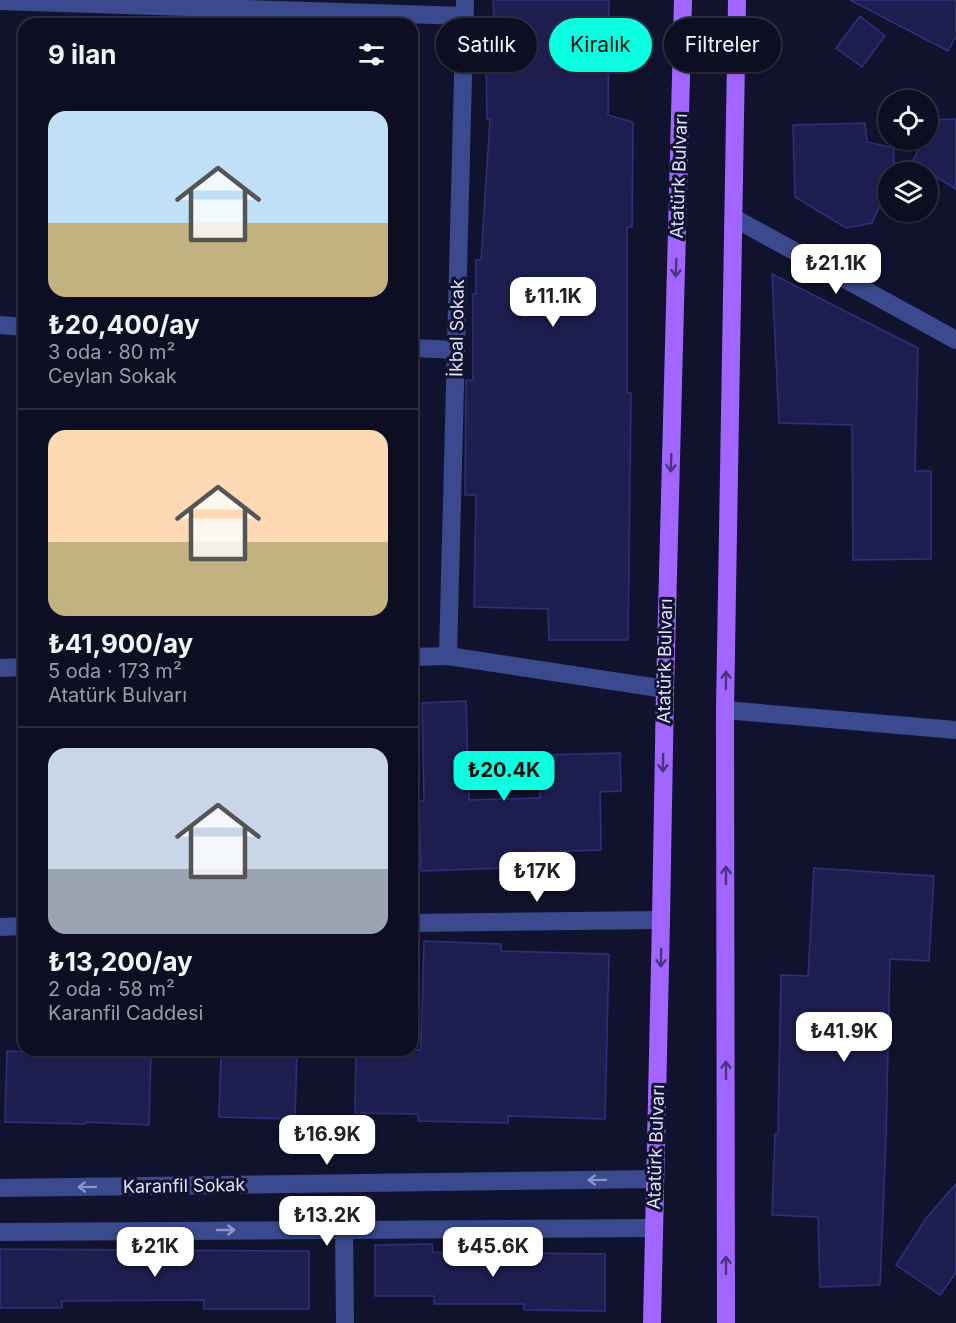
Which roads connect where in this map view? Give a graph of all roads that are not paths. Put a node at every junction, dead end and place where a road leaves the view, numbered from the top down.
1 (683, 0) edge
2 (737, 0) edge
3 (0, 1) edge
4 (465, 8) edge
5 (734, 218) junction
6 (0, 326) edge
7 (18, 327) edge
8 (956, 340) edge
9 (418, 348) edge
10 (456, 350) junction
11 (418, 657) edge
12 (448, 657) junction
13 (18, 667) edge
14 (0, 668) edge
15 (665, 689) junction
16 (725, 710) junction
17 (956, 730) edge
18 (662, 920) junction
19 (418, 922) edge
20 (18, 926) edge
21 (0, 927) edge
22 (655, 1179) junction
23 (0, 1188) edge
24 (653, 1228) junction
25 (344, 1229) junction
26 (0, 1232) edge
27 (345, 1323) edge
28 (652, 1323) edge
29 (726, 1323) edge

1 -> 15 main road, Atatürk Bulvarı
2 - 5 main road
3 - 4 street
4 - 10 street, İkbal Sokak
5 - 8 street
16 -> 5 main road
6 - 7 street
9 - 10 street
10 - 12 street, İkbal Sokak
11 - 12 street
12 - 15 street
13 - 14 street
15 -> 18 main road, Atatürk Bulvarı
16 - 17 street
29 -> 16 main road
18 - 19 street
18 -> 22 main road, Atatürk Bulvarı
20 - 21 street
22 -> 23 street, Karanfil Sokak
22 - 24 main road, Atatürk Bulvarı
24 - 25 street
24 - 28 main road, Atatürk Bulvarı
26 -> 25 street
25 - 27 street

